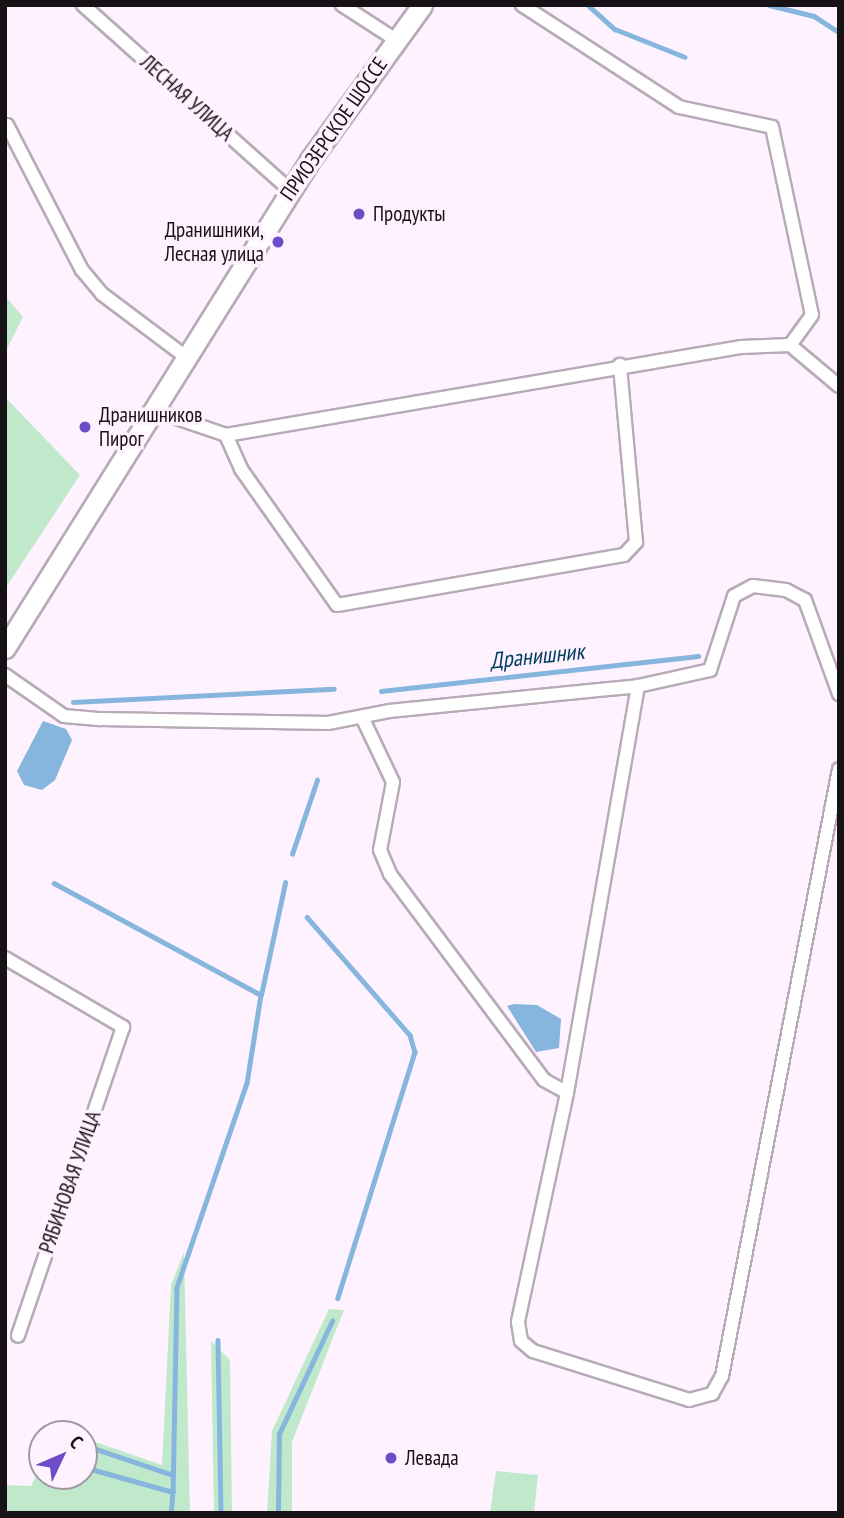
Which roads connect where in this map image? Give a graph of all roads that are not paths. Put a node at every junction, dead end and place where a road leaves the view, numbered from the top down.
1 (83, 5) edge
2 (342, 5) edge
3 (422, 5) edge
4 (522, 5) edge
5 (396, 40) junction
6 (7, 125) edge
7 (291, 191) junction
8 (790, 345) junction
9 (186, 357) junction
10 (620, 365) junction
11 (839, 386) edge
12 (153, 410) junction
13 (226, 435) junction
14 (5, 648) edge
15 (5, 675) edge
16 (638, 686) junction
17 (839, 694) edge
18 (362, 717) junction
19 (839, 769) edge
20 (5, 958) edge
21 (567, 1093) junction
22 (18, 1336) dead end

1 - 7 street, ЛЕСНАЯ УЛИЦА
2 - 5 street
3 - 5 main road, ПРИОЗЕРСКОЕ ШОССЕ
4 - 8 street
5 - 7 main road, ПРИОЗЕРСКОЕ ШОССЕ
6 - 9 street
7 - 9 main road, ПРИОЗЕРСКОЕ ШОССЕ
8 - 10 street
8 - 11 street
9 - 12 main road, ПРИОЗЕРСКОЕ ШОССЕ
10 - 13 street
10 - 13 street
12 - 13 street
12 - 14 main road, ПРИОЗЕРСКОЕ ШОССЕ
15 - 18 street
16 - 17 street
16 - 18 street
16 - 21 street
18 - 21 street
19 - 21 street
20 - 22 street, РЯБИНОВАЯ УЛИЦА

